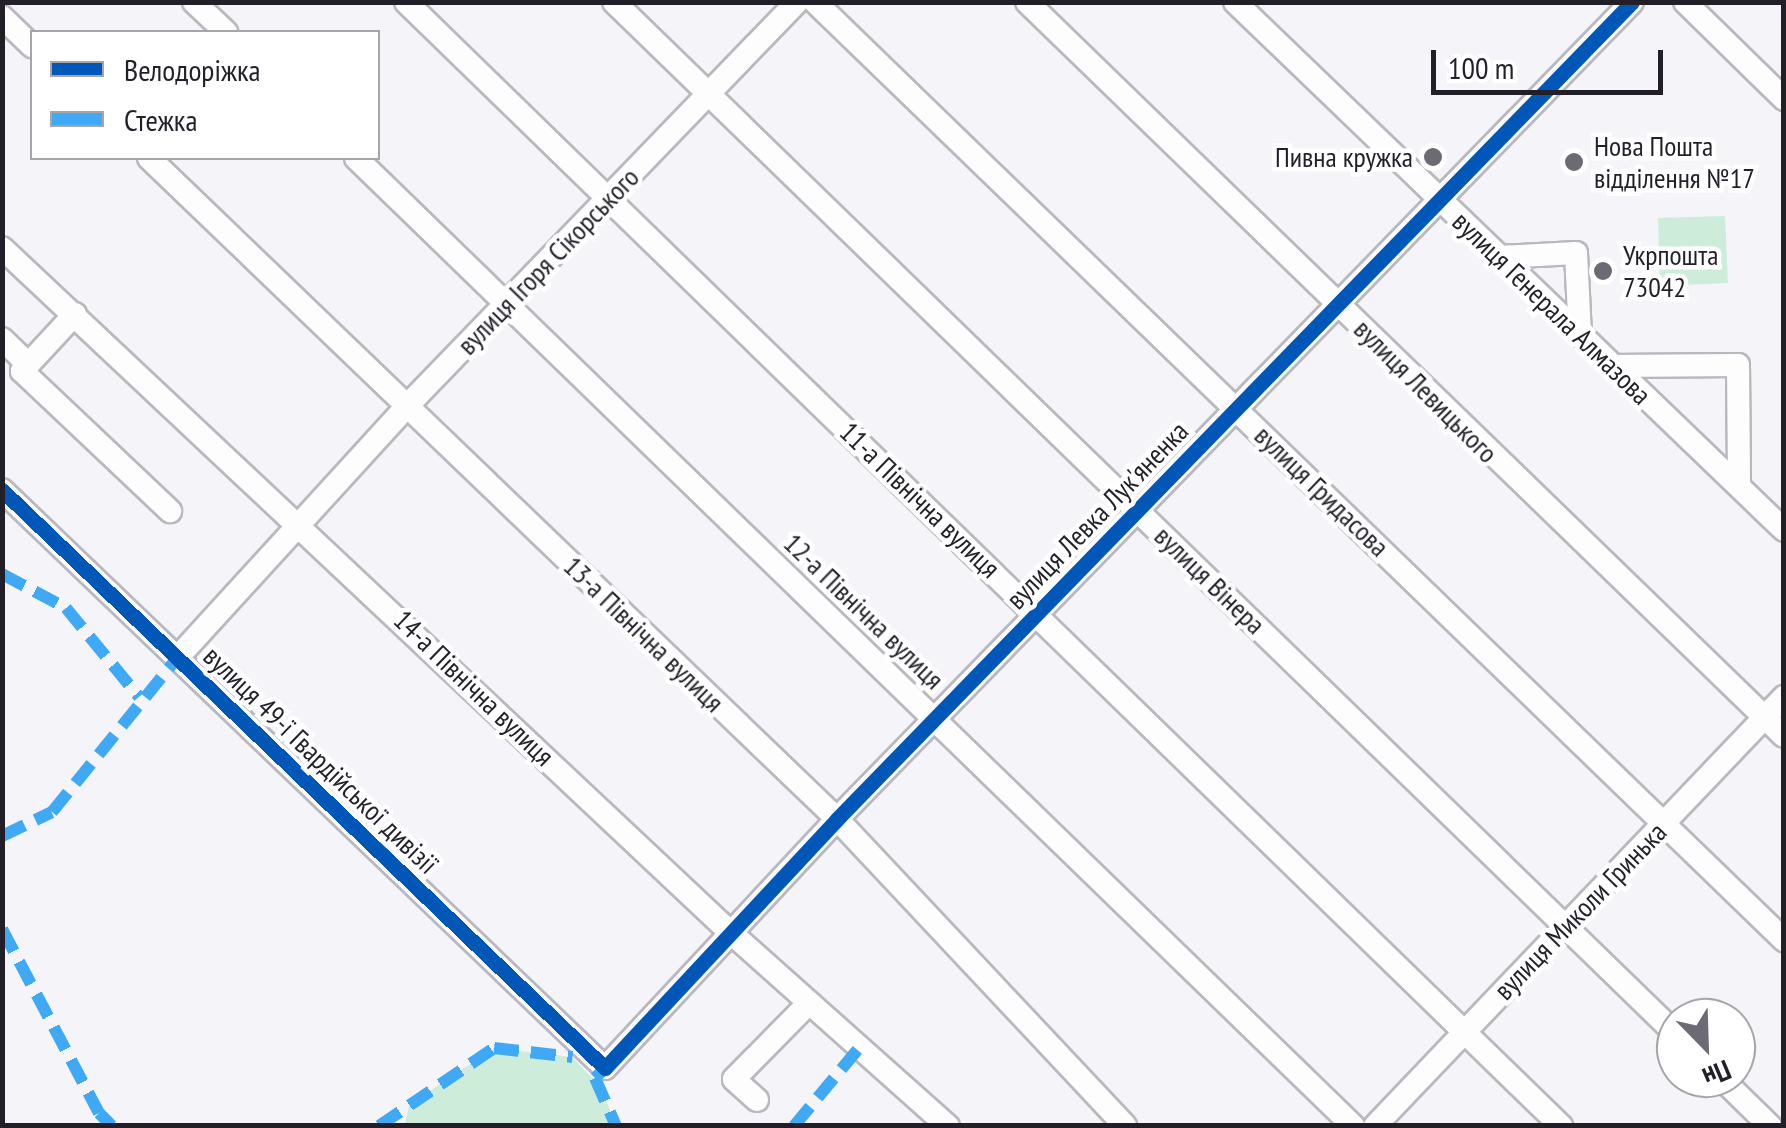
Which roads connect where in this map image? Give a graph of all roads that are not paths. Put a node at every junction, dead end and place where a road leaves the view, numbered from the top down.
1 (194, 2) edge
2 (406, 2) edge
3 (614, 2) edge
4 (797, 2) edge
5 (816, 2) edge
6 (1027, 2) edge
7 (1236, 2) edge
8 (1632, 2) edge
9 (1684, 2) edge
10 (2, 17) edge
11 (224, 30) edge
12 (30, 44) edge
13 (708, 93) junction
14 (1784, 99) edge
15 (150, 160) edge
16 (358, 160) edge
17 (608, 198) junction
18 (1440, 200) junction
19 (2, 248) edge
20 (1499, 257) junction
21 (1339, 303) junction
22 (508, 304) junction
23 (74, 314) junction
24 (1580, 336) junction
25 (2, 339) edge
26 (28, 364) junction
27 (1612, 366) junction
28 (407, 406) junction
29 (1236, 408) junction
30 (1738, 485) junction
31 (2, 490) edge
32 (1137, 510) junction
33 (170, 511) dead end
34 (302, 523) junction
35 (1784, 530) edge
36 (1036, 614) junction
37 (178, 657) junction
38 (1784, 697) edge
39 (1764, 717) junction
40 (939, 718) junction
41 (1784, 736) edge
42 (837, 820) junction
43 (1664, 824) junction
44 (1566, 927) junction
45 (730, 932) junction
46 (1784, 940) edge
47 (809, 1003) junction
48 (1656, 1015) edge
49 (1464, 1032) junction
50 (605, 1068) joint
51 (1741, 1098) edge
52 (757, 1100) dead end
53 (948, 1126) edge
54 (1125, 1126) edge
55 (1353, 1126) edge
56 (1375, 1126) edge
57 (1561, 1126) edge
58 (1770, 1126) edge

1 - 11 street
2 - 17 street, 11-а Північна вулиця
3 - 13 street, вулиця Вінера
4 - 13 street, вулиця Ігоря Сікорського
5 - 29 street, вулиця Гридасова
6 - 21 street, вулиця Левицького
7 - 18 street, вулиця Генерала Алмазова
8 - 18 street, вулиця Левка Лук'яненка
9 - 14 street
10 - 12 street
13 - 17 street, вулиця Ігоря Сікорського
13 - 32 street, вулиця Вінера
15 - 28 street, 13-а Північна вулиця
16 - 22 street, 12-а Північна вулиця
17 - 22 street, вулиця Ігоря Сікорського
17 - 36 street, 11-а Північна вулиця
18 - 20 street, вулиця Генерала Алмазова
18 - 21 street, вулиця Левка Лук'яненка
19 - 23 street, 14-а Північна вулиця
20 - 24 street, вулиця Генерала Алмазова
20 - 24 street
21 - 29 street, вулиця Левка Лук'яненка
21 - 39 street, вулиця Левицького
22 - 28 street, вулиця Ігоря Сікорського
22 - 40 street, 12-а Північна вулиця
23 - 26 street
23 - 34 street, 14-а Північна вулиця
24 - 27 street, вулиця Генерала Алмазова
25 - 26 street
26 - 33 street
27 - 30 street, вулиця Генерала Алмазова
27 - 30 street
28 - 34 street, вулиця Ігоря Сікорського
28 - 42 street, 13-а Північна вулиця
29 - 32 street, вулиця Левка Лук'яненка
29 - 43 street, вулиця Гридасова
30 - 35 street, вулиця Генерала Алмазова
31 - 37 street, вулиця 49-ї Гвардійської дивізії
32 - 36 street, вулиця Левка Лук'яненка
32 - 44 street, вулиця Вінера
34 - 37 street, вулиця Ігоря Сікорського
34 - 45 street, 14-а Північна вулиця
36 - 40 street, вулиця Левка Лук'яненка
36 - 49 street, 11-а Північна вулиця
37 - 50 street, вулиця 49-ї Гвардійської дивізії
38 - 39 street, вулиця Миколи Гринька
39 - 41 street, вулиця Левицького
39 - 43 street, вулиця Миколи Гринька
40 - 42 street, вулиця Левка Лук'яненка
40 - 55 street, 12-а Північна вулиця
42 - 45 street, вулиця Левка Лук'яненка
42 - 54 street, 13-а Північна вулиця
43 - 44 street, вулиця Миколи Гринька
43 - 46 street, вулиця Гридасова
44 - 48 street, вулиця Вінера
44 - 49 street, вулиця Миколи Гринька
45 - 47 street, 14-а Північна вулиця
45 - 50 street, вулиця Левка Лук'яненка
47 - 52 street
47 - 53 street, 14-а Північна вулиця
49 - 56 street, вулиця Миколи Гринька
49 - 57 street, 11-а Північна вулиця
51 - 58 street

